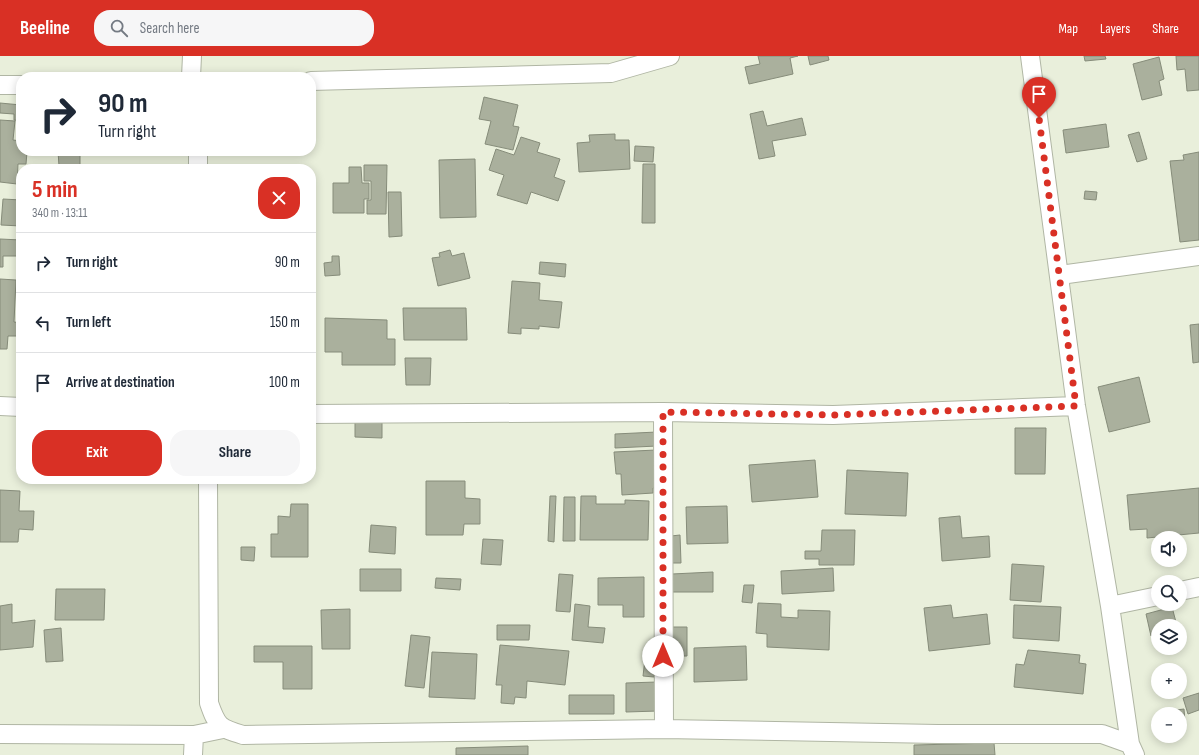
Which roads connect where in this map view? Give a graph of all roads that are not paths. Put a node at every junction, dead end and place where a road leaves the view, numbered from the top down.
1 (192, 56) edge
2 (670, 56) edge
3 (1030, 56) edge
4 (191, 72) edge
5 (316, 81) edge
6 (0, 85) edge
7 (16, 85) edge
8 (1199, 256) edge
9 (1060, 275) junction
10 (0, 406) edge
11 (16, 406) edge
12 (1076, 406) junction
13 (663, 412) junction
14 (316, 414) edge
15 (208, 484) edge
16 (1199, 587) edge
17 (1187, 590) edge
18 (1151, 597) edge
19 (1110, 606) junction
20 (223, 729) junction
21 (664, 729) junction
22 (0, 734) edge
23 (194, 735) junction
24 (1133, 749) edge
25 (193, 755) edge

1 - 4 street
2 - 5 street
3 - 9 street
6 - 7 street
8 - 9 street
9 - 12 street
10 - 11 street
12 - 13 street
12 - 19 street
13 - 14 street
13 - 21 street
15 - 20 street
16 - 17 street
18 - 19 street
19 - 24 street
20 - 21 street
20 - 23 street
21 - 24 street
22 - 23 street
23 - 25 street

